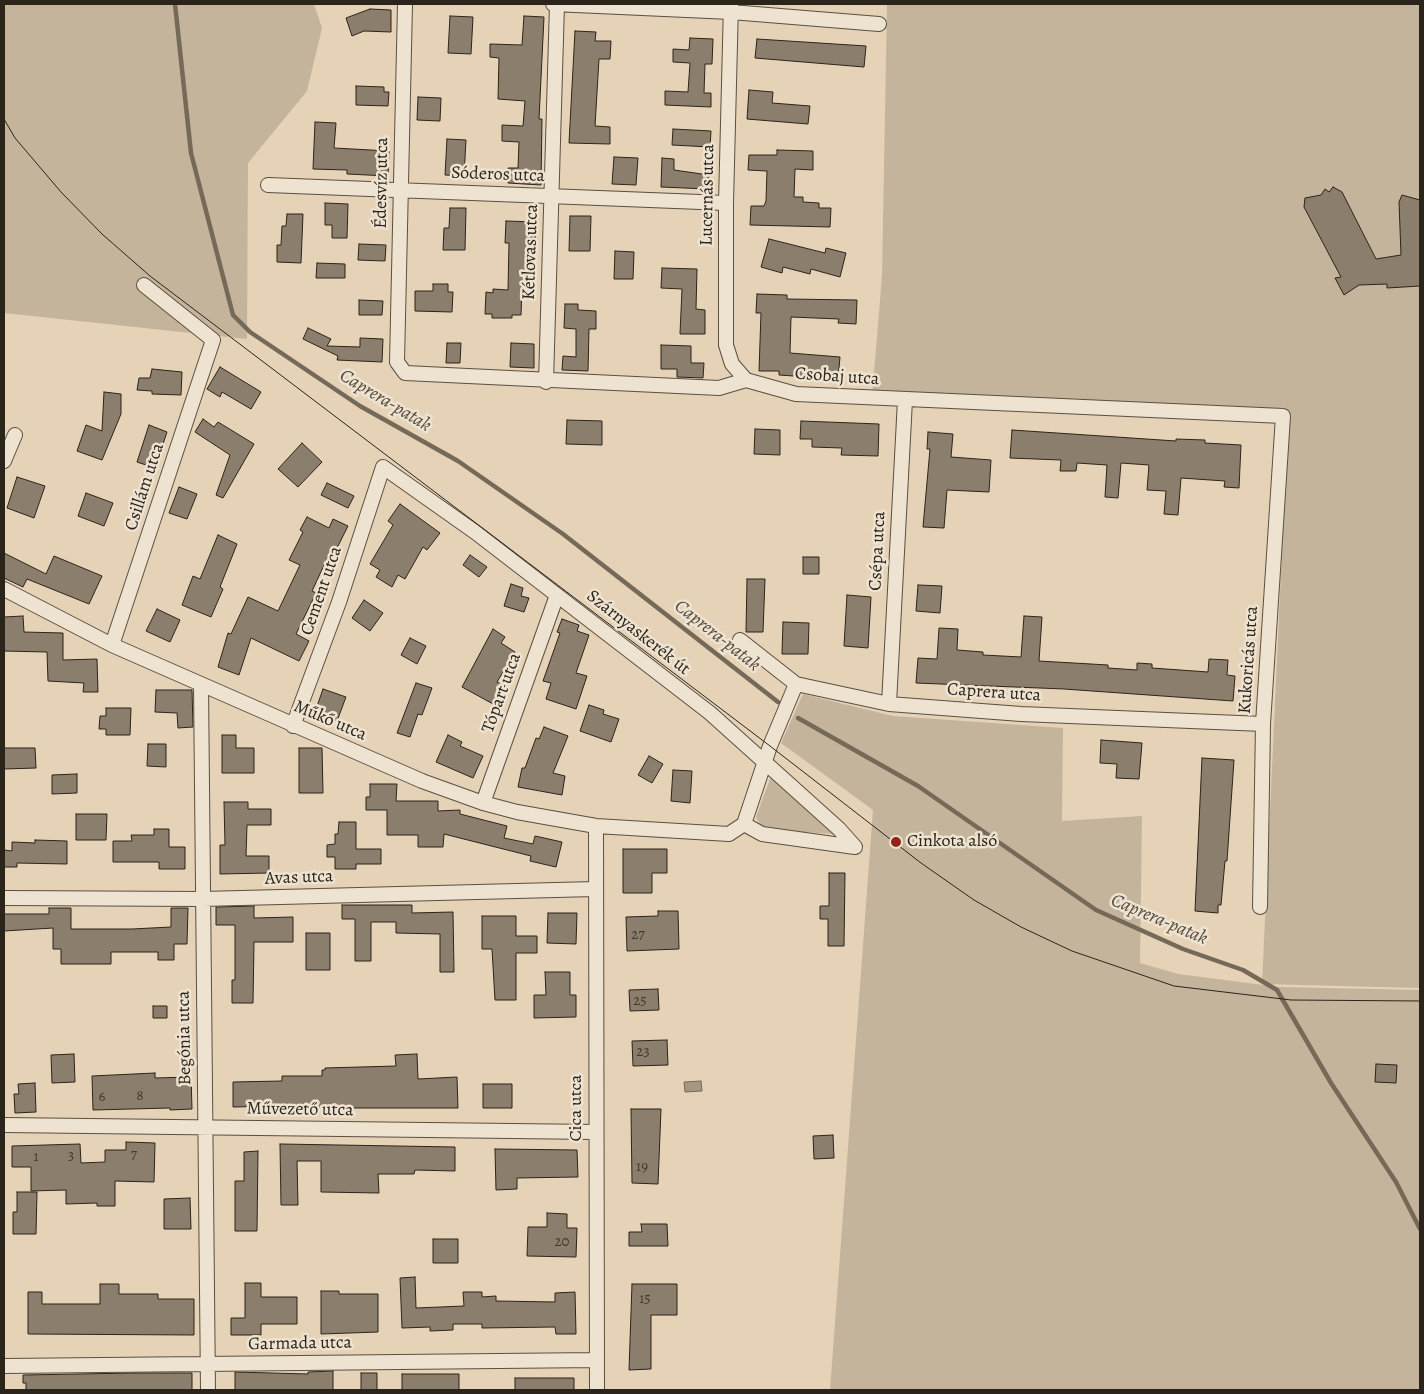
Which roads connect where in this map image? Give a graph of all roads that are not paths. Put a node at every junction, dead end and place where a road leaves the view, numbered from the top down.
1 (405, 4) edge
2 (553, 4) edge
3 (557, 4) edge
4 (731, 8) edge
5 (879, 24) dead end
6 (268, 185) dead end
7 (401, 189) junction
8 (552, 196) junction
9 (726, 202) junction
10 (144, 285) dead end
11 (746, 380) junction
12 (546, 382) junction
13 (905, 400) junction
14 (1283, 416) joint
15 (15, 435) dead end
16 (4, 461) edge
17 (383, 467) joint
18 (4, 589) edge
19 (557, 595) junction
20 (740, 640) dead end
21 (112, 645) junction
22 (796, 684) junction
23 (201, 685) junction
24 (889, 704) junction
25 (1263, 724) junction
26 (293, 726) junction
27 (764, 763) junction
28 (483, 803) junction
29 (744, 824) junction
30 (596, 826) junction
31 (595, 889) junction
32 (4, 898) edge
33 (202, 899) junction
34 (1260, 907) dead end
35 (4, 1125) edge
36 (205, 1128) junction
37 (596, 1132) junction
38 (597, 1360) junction
39 (208, 1363) junction
40 (4, 1366) edge
41 (208, 1390) edge
42 (597, 1390) edge

1 - 7 street, Édesvíz utca
2 - 3 street
3 - 4 street
3 - 8 street, Kétlovas utca
4 - 5 street
4 - 9 street, Lucernás utca
6 - 7 street, Sóderos utca
7 - 8 street, Sóderos utca
7 - 12 street, Édesvíz utca
8 - 9 street, Sóderos utca
8 - 12 street, Kétlovas utca
9 - 11 street, Lucernás utca
10 - 21 street, Csillám utca
11 - 12 street
11 - 13 street, Csobaj utca
13 - 14 street, Csobaj utca
13 - 24 street, Csépa utca
14 - 25 street, Kukoricás utca
15 - 16 street
17 - 19 street, Szárnyaskerék út
17 - 26 street, Cement utca
18 - 21 street, Műkő utca
19 - 27 street, Szárnyaskerék út
19 - 28 street, Tópart utca
20 - 22 street, Caprera utca
21 - 23 street, Műkő utca
22 - 24 street, Caprera utca
22 - 27 street
23 - 26 street, Műkő utca
23 - 33 street, Begónia utca
24 - 25 street, Caprera utca
25 - 34 street, Kukoricás utca
26 - 28 street, Műkő utca
27 - 29 street
27 - 29 street, Szárnyaskerék út
28 - 30 street, Műkő utca
29 - 30 street, Műkő utca
30 - 31 street, Cica utca
31 - 33 street, Avas utca
31 - 37 street, Cica utca
32 - 33 street, Avas utca
33 - 36 street, Begónia utca
35 - 36 street, Művezető utca
36 - 37 street, Művezető utca
36 - 39 street, Begónia utca
37 - 38 street, Cica utca
38 - 39 street, Garmada utca
38 - 42 street, Cica utca
39 - 40 street, Garmada utca
39 - 41 street, Begónia utca

